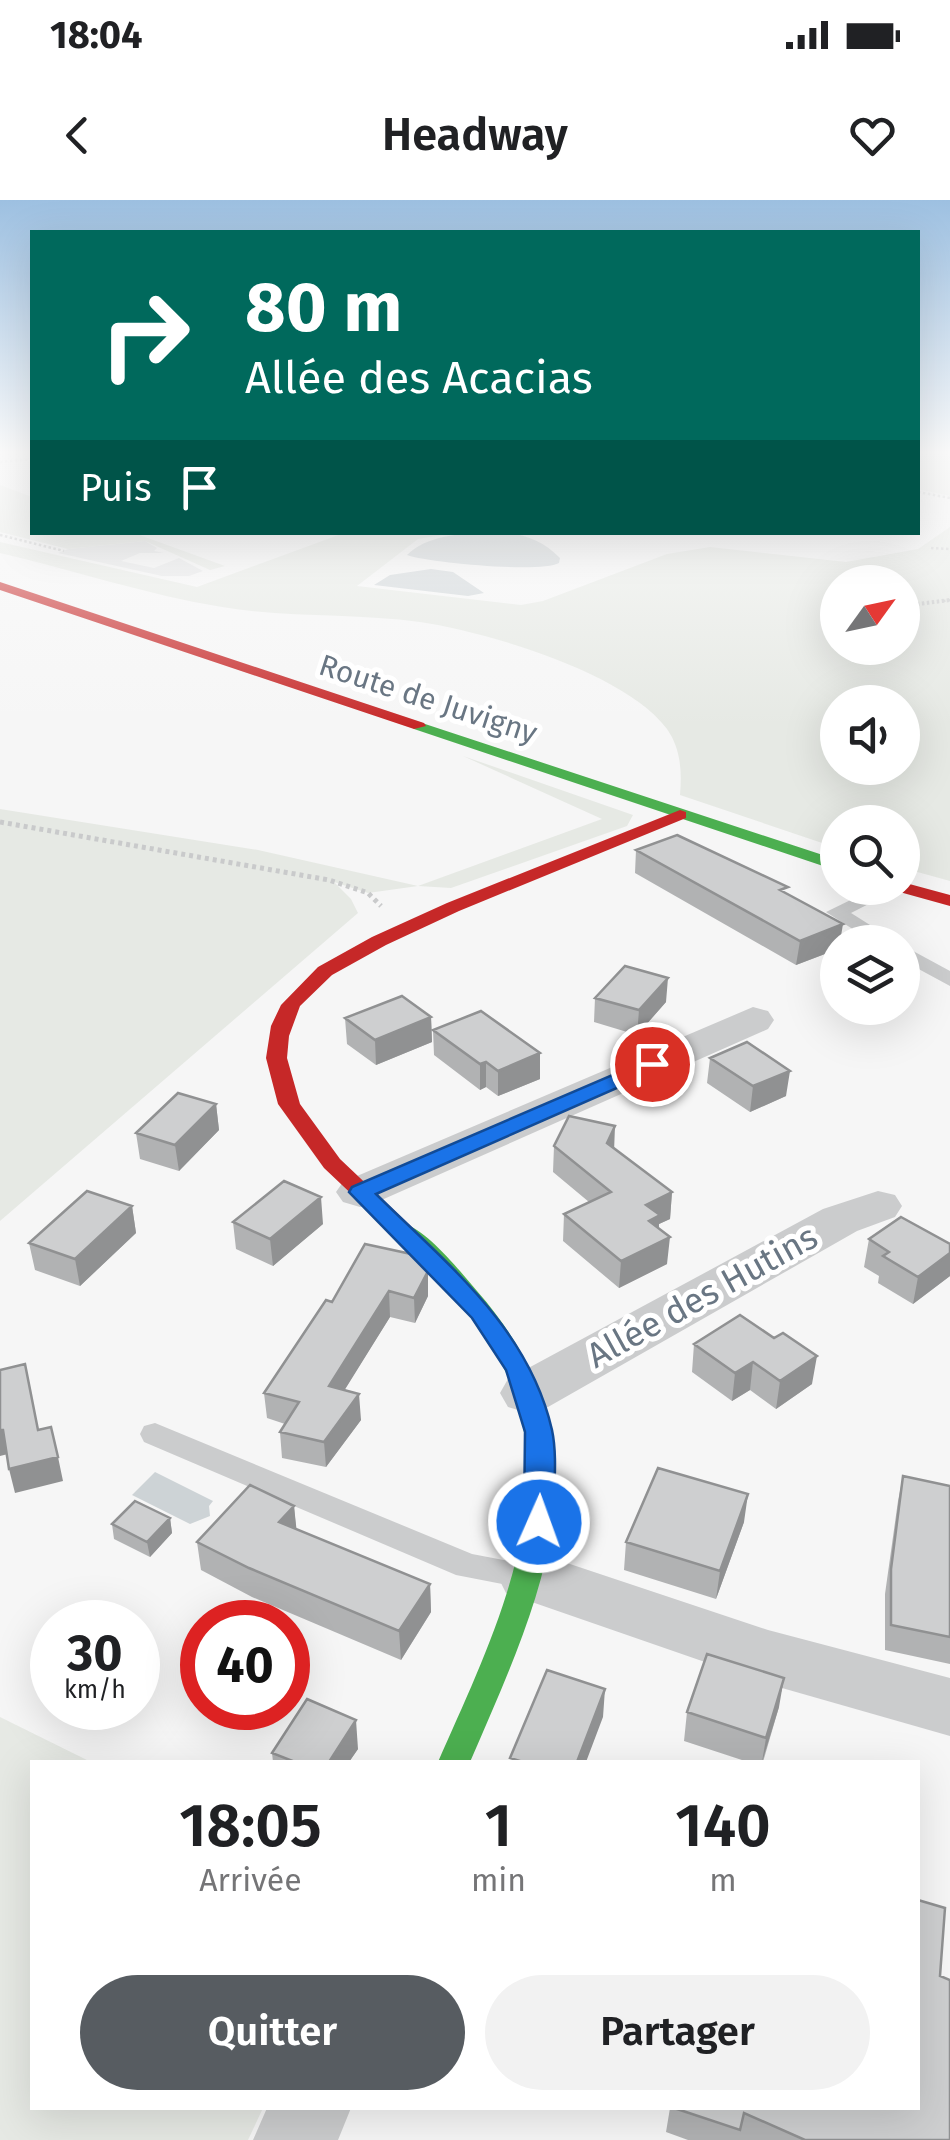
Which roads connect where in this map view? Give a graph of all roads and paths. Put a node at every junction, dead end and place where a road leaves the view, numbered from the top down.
1 (36, 545) edge
2 (930, 548) dead end
3 (950, 549) edge
4 (64, 551) dead end
5 (0, 586) edge
6 (950, 600) edge
7 (920, 604) edge
8 (680, 815) junction
9 (0, 822) edge
10 (820, 860) edge
11 (920, 892) edge
12 (950, 901) edge
13 (852, 905) edge
14 (859, 925) edge
15 (920, 962) edge
16 (340, 964) junction
17 (950, 980) edge
18 (754, 1020) dead end
19 (360, 1192) junction
20 (878, 1206) dead end
21 (528, 1393) junction
22 (155, 1434) dead end
23 (528, 1575) junction
24 (950, 1708) edge
25 (455, 1760) edge
26 (309, 2110) edge
27 (295, 2140) edge

1 - 4 path
2 - 3 path
5 - 8 street, Route de Juvigny
6 - 7 path
8 - 10 street, Route de Juvigny
8 - 16 street
9 - 16 path
11 - 12 street
13 - 14 lane
15 - 17 lane
16 - 19 street
18 - 19 street
19 - 21 street
20 - 21 street, Allée des Hutins
21 - 23 street
22 - 23 lane
23 - 24 street
23 - 25 street
26 - 27 street

